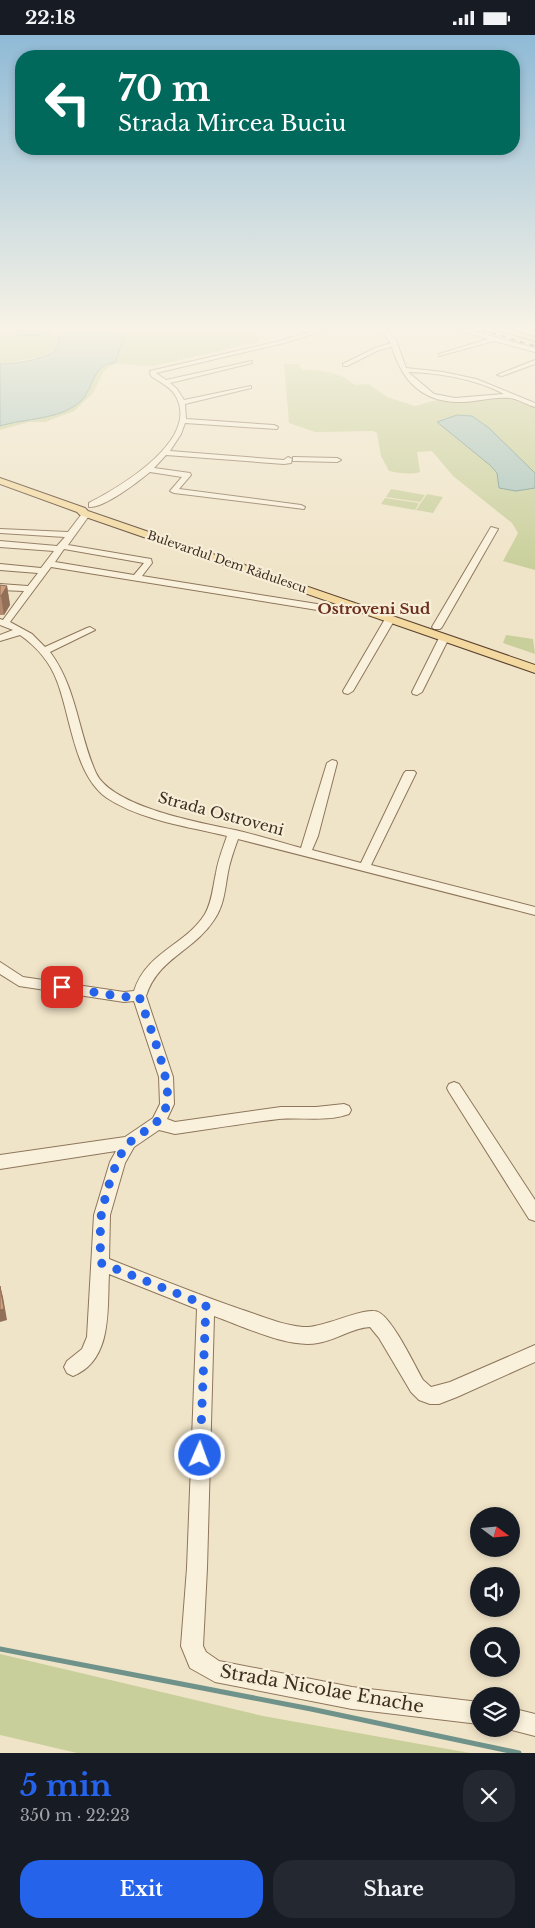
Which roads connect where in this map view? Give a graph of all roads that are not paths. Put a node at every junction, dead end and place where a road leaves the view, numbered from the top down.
1 (181, 407) edge
2 (182, 421) junction
3 (274, 427) dead end
4 (166, 453) junction
5 (337, 460) dead end
6 (149, 470) junction
7 (0, 475) edge
8 (0, 481) edge
9 (301, 507) dead end
10 (93, 509) junction
11 (77, 526) junction
12 (494, 529) dead end
13 (0, 531) edge
14 (70, 535) junction
15 (0, 545) edge
16 (60, 548) junction
17 (0, 567) edge
18 (46, 567) junction
19 (136, 578) junction
20 (0, 587) edge
21 (30, 589) junction
22 (360, 608) junction
23 (390, 619) junction
24 (3, 622) edge
25 (437, 627) junction
26 (90, 630) dead end
27 (21, 631) junction
28 (444, 637) junction
29 (0, 638) edge
30 (43, 652) junction
31 (535, 661) edge
32 (535, 669) edge
33 (348, 691) dead end
34 (417, 692) dead end
35 (332, 763) dead end
36 (410, 773) dead end
37 (234, 834) junction
38 (305, 853) junction
39 (364, 868) junction
40 (535, 911) edge
41 (0, 967) edge
42 (139, 996) junction
43 (454, 1088) dead end
44 (344, 1110) dead end
45 (158, 1122) junction
46 (129, 1143) junction
47 (0, 1163) edge
48 (535, 1214) edge
49 (101, 1263) junction
50 (206, 1305) junction
51 (535, 1353) edge
52 (73, 1367) dead end
53 (470, 1712) edge
54 (520, 1721) edge
55 (535, 1725) edge

1 - 2 street
2 - 3 street
2 - 4 street
4 - 5 street
4 - 6 street
6 - 9 street
6 - 10 street
7 - 10 main road, Bulevardul Dem Rădulescu
8 - 10 main road, Bulevardul Dem Rădulescu
10 - 11 street
10 - 11 main road
10 - 22 main road, Bulevardul Dem Rădulescu
10 - 25 main road, Bulevardul Dem Rădulescu
11 - 14 street
12 - 25 street
13 - 14 street
14 - 16 street
15 - 16 street
16 - 18 street
16 - 19 street
17 - 18 street
18 - 19 street
18 - 21 street
19 - 22 street
20 - 21 street
21 - 24 street
22 - 23 main road, Bulevardul Dem Rădulescu
23 - 28 main road, Bulevardul Dem Rădulescu
23 - 33 street
24 - 27 street, Strada Ostroveni
25 - 31 main road, Bulevardul Dem Rădulescu
26 - 30 street
27 - 29 street
27 - 30 street, Strada Ostroveni
28 - 32 main road, Bulevardul Dem Rădulescu
28 - 34 street
30 - 37 street, Strada Ostroveni
35 - 38 street
36 - 39 street
37 - 38 street, Strada Ostroveni
37 - 42 street
38 - 39 street, Strada Ostroveni
39 - 40 street, Strada Ostroveni
41 - 42 street
42 - 45 street
43 - 48 street
44 - 45 street
45 - 46 street
46 - 47 street
46 - 49 street
49 - 50 street
49 - 52 street
50 - 51 street
50 - 53 street, Strada Nicolae Enache
54 - 55 street

